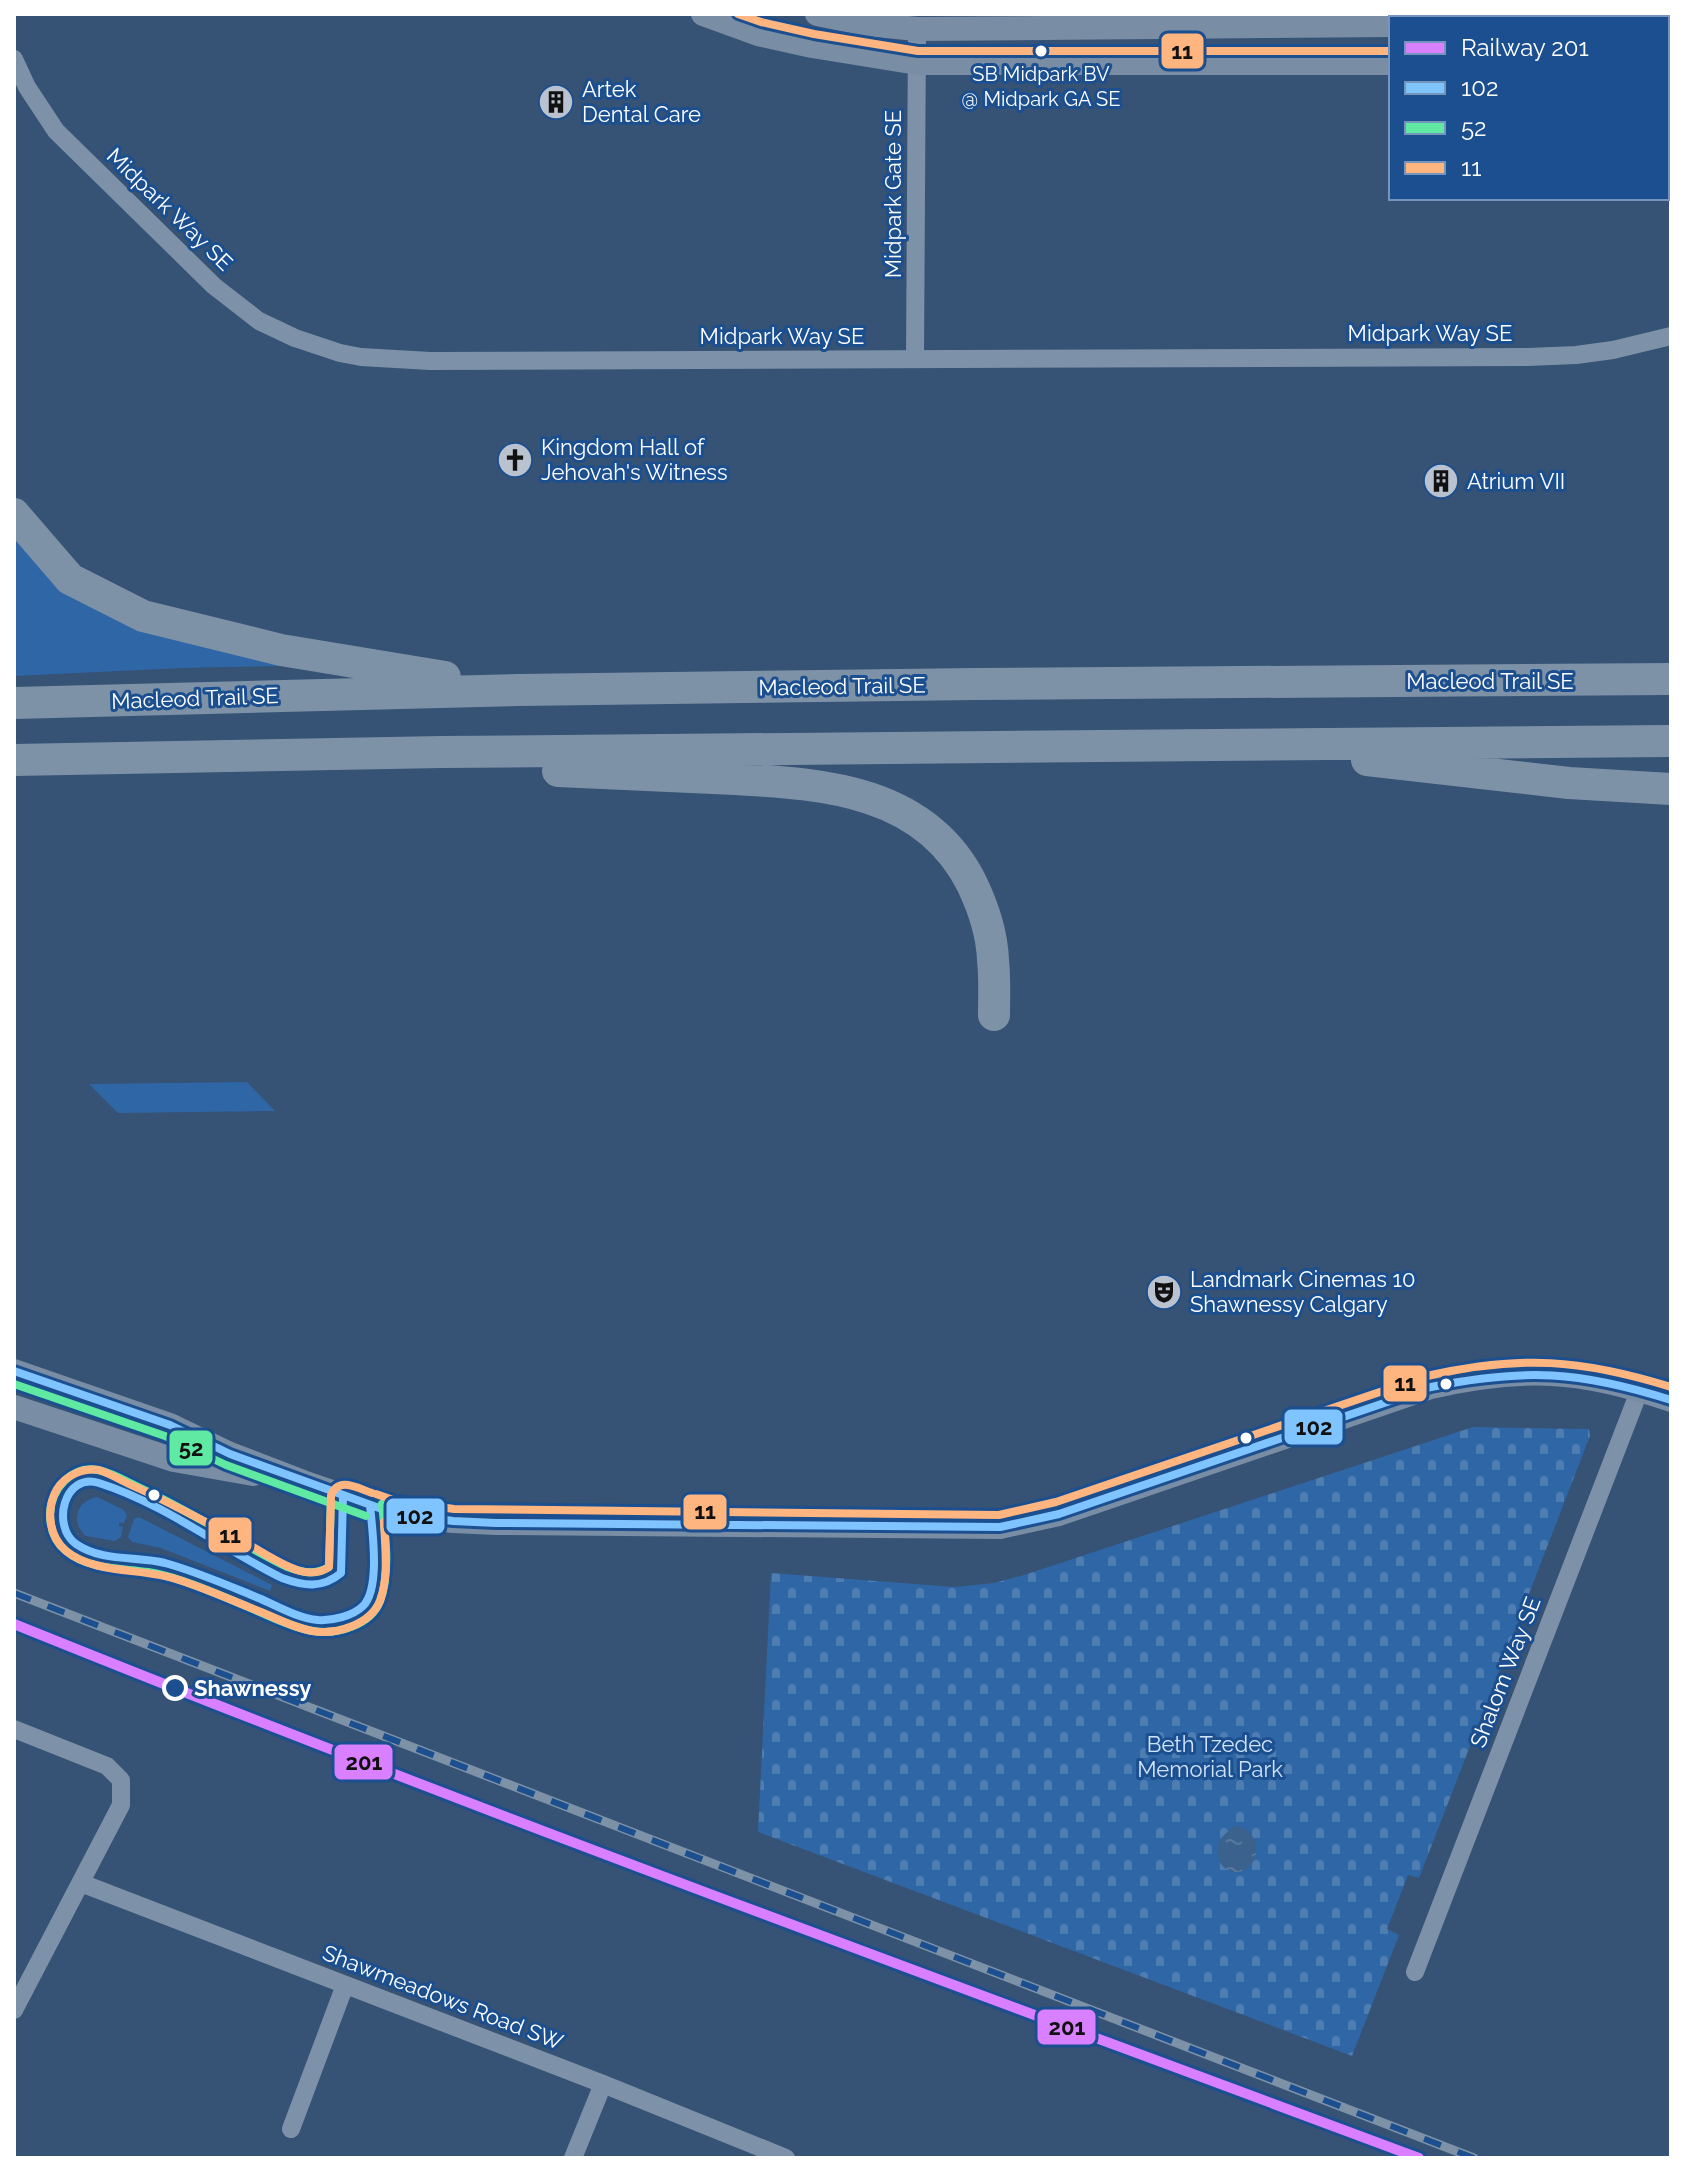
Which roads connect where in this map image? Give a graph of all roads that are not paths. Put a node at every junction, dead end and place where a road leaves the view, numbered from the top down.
1 (703, 14) edge
2 (817, 14) edge
3 (1389, 25) edge
4 (917, 29) junction
5 (14, 59) edge
6 (917, 63) junction
7 (1389, 63) edge
8 (1671, 336) edge
9 (915, 359) junction
10 (14, 514) edge
11 (1671, 678) edge
12 (519, 690) junction
13 (14, 703) edge
14 (1671, 741) edge
15 (1225, 744) junction
16 (442, 752) junction
17 (14, 760) edge
18 (1671, 789) edge
19 (994, 1015) dead end
20 (14, 1371) edge
21 (1640, 1389) junction
22 (1671, 1400) edge
23 (14, 1407) edge
24 (303, 1482) junction
25 (14, 1729) edge
26 (81, 1883) junction
27 (1415, 1972) dead end
28 (345, 1985) junction
29 (14, 2010) edge
30 (603, 2084) junction
31 (291, 2129) dead end
32 (573, 2158) edge
33 (786, 2158) edge

1 - 6 street
2 - 4 street
3 - 4 street
4 - 6 street, Midpark Gate SE
5 - 9 street, Midpark Way SE
6 - 7 street
6 - 9 street, Midpark Gate SE
8 - 9 street, Midpark Way SE
10 - 12 highway
11 - 12 highway, Macleod Trail SE
12 - 13 highway, Macleod Trail SE
14 - 15 highway
15 - 16 highway
15 - 18 highway
16 - 17 highway
16 - 19 highway
20 - 24 street
21 - 22 street
21 - 24 street
21 - 27 street, Shalom Way SE
23 - 24 street
25 - 26 street
26 - 28 street, Shawmeadows Road SW
26 - 29 street
28 - 30 street, Shawmeadows Road SW
28 - 31 street
30 - 32 street
30 - 33 street, Shawmeadows Road SW

